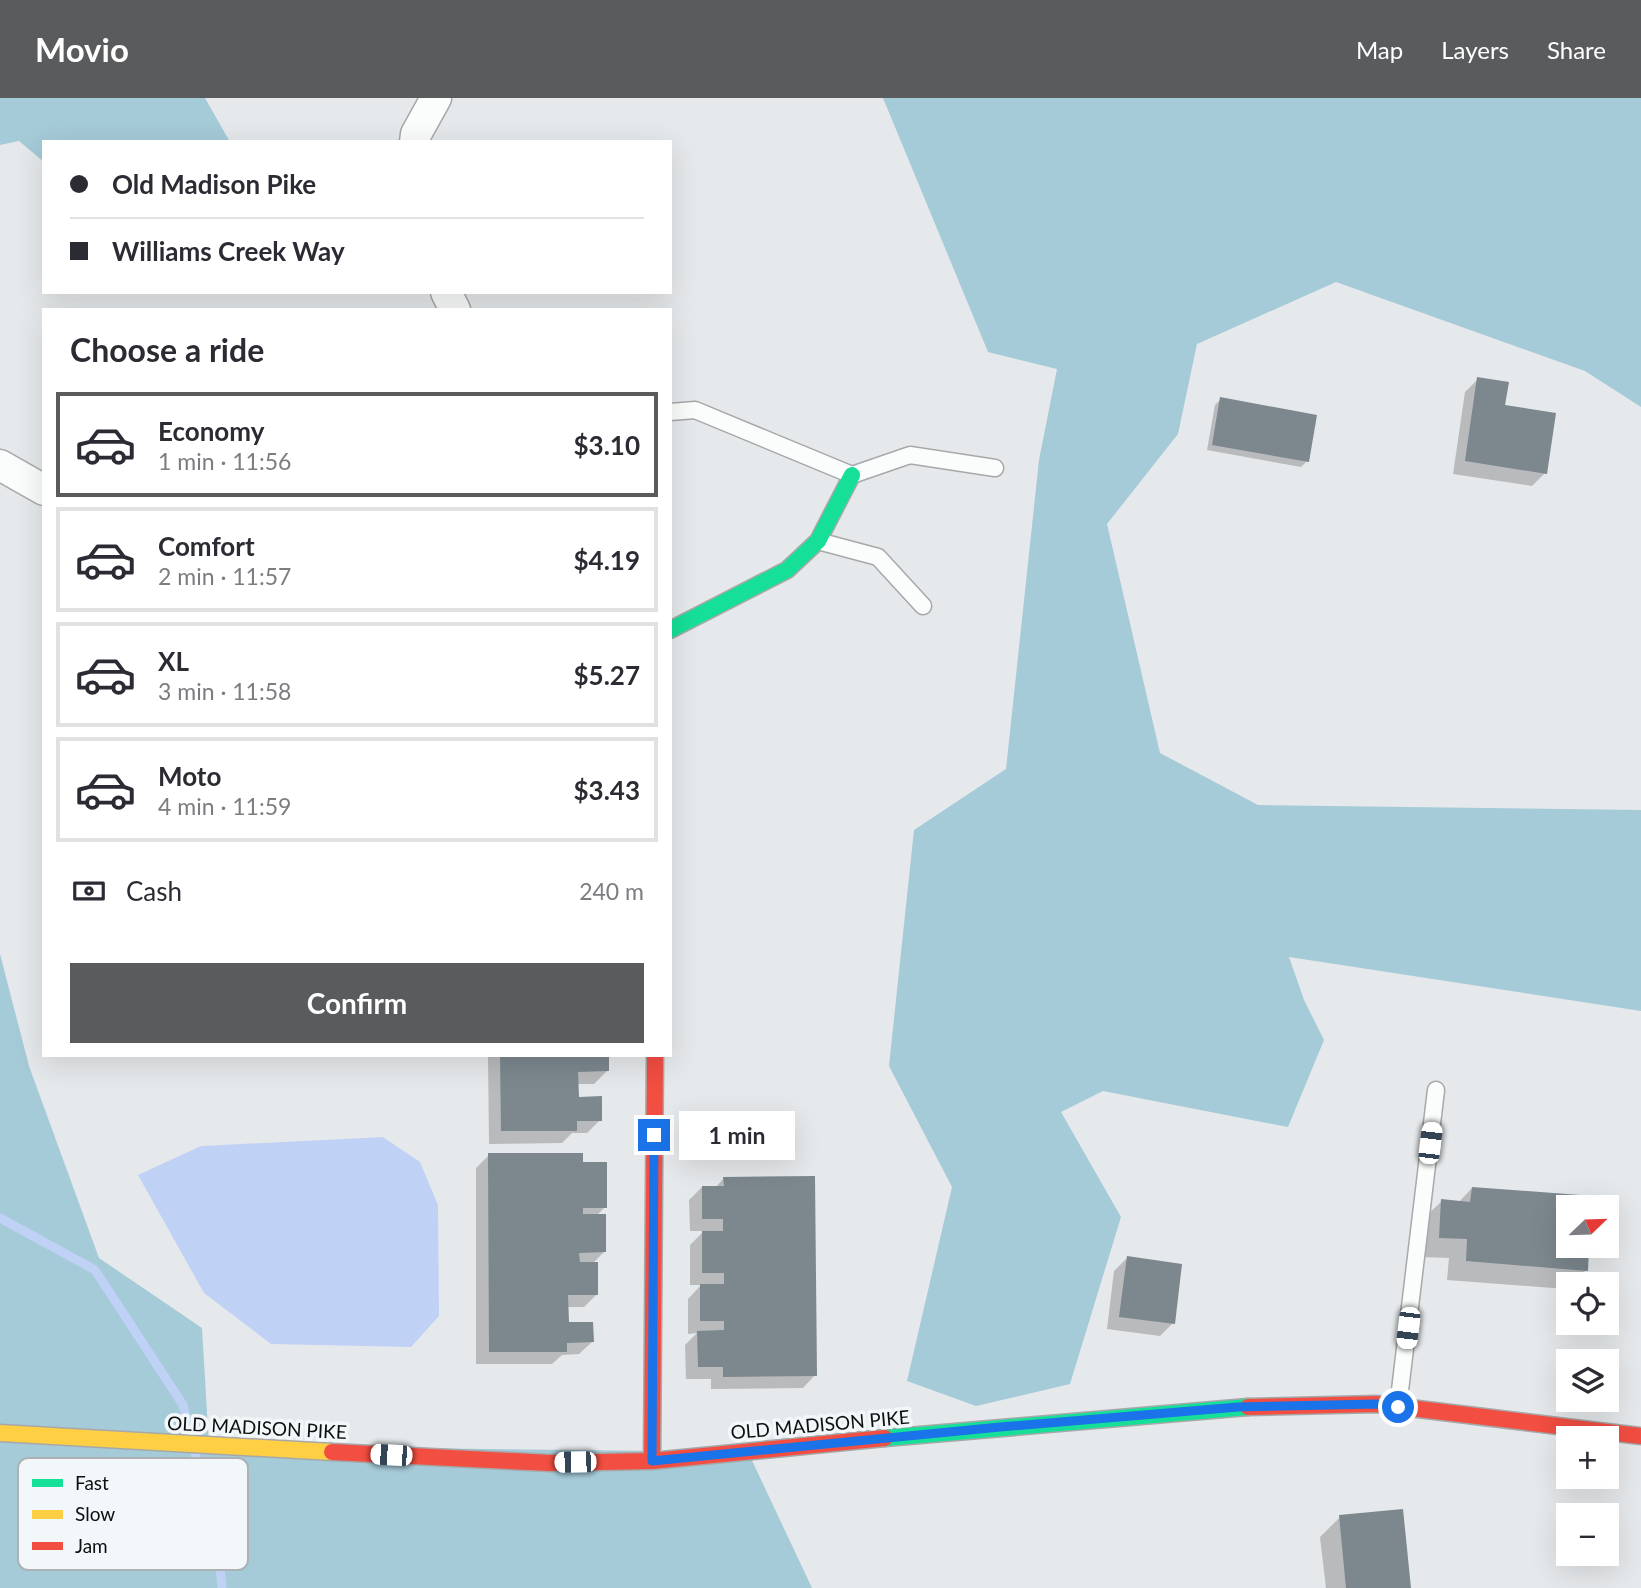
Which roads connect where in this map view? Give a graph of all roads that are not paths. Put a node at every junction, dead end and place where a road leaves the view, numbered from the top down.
1 (436, 98) edge
2 (415, 140) edge
3 (672, 412) edge
4 (0, 465) edge
5 (995, 468) dead end
6 (852, 475) junction
7 (42, 489) edge
8 (818, 541) junction
9 (923, 606) dead end
10 (672, 629) edge
11 (655, 1057) edge
12 (1436, 1090) dead end
13 (1398, 1407) junction
14 (0, 1433) edge
15 (1641, 1436) edge
16 (652, 1461) junction

1 - 2 street
3 - 6 lane
4 - 7 street
5 - 6 lane
6 - 8 street
8 - 9 lane
8 - 10 street
11 - 16 street
12 - 13 lane
13 - 15 street, OLD MADISON PIKE
13 - 16 street, OLD MADISON PIKE
14 - 16 street, OLD MADISON PIKE

